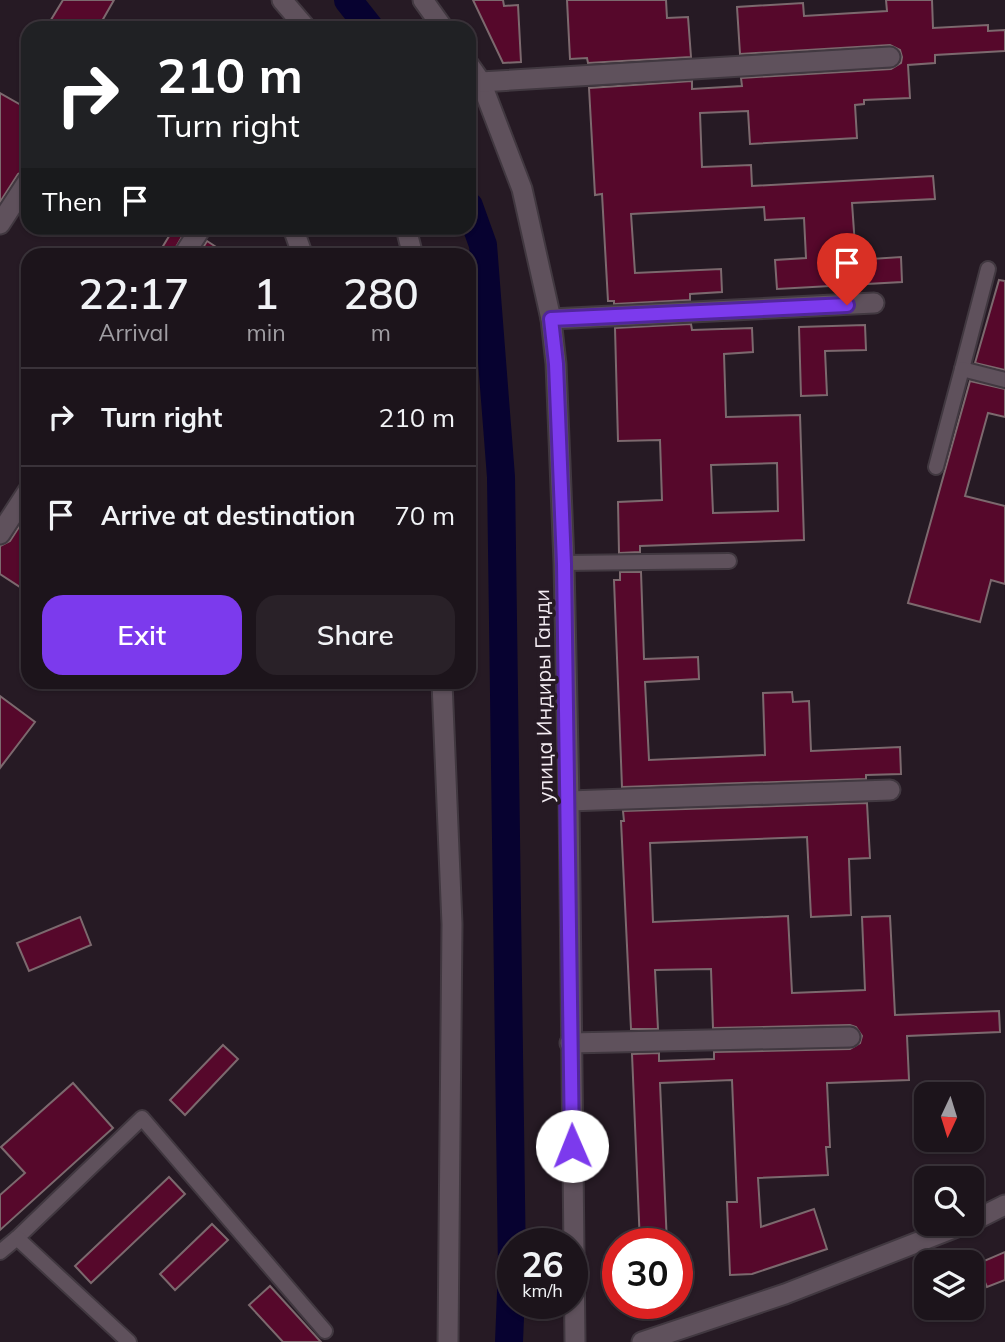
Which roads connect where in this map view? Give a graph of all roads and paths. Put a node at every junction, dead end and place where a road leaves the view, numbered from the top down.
1 (282, 0) edge
2 (423, 0) edge
3 (300, 21) edge
4 (438, 21) edge
5 (890, 57) dead end
6 (476, 75) edge
7 (481, 82) junction
8 (21, 192) edge
9 (0, 224) edge
10 (988, 270) dead end
11 (874, 303) dead end
12 (551, 319) junction
13 (962, 369) junction
14 (1005, 380) edge
15 (936, 467) dead end
16 (21, 502) edge
17 (0, 534) edge
18 (729, 561) dead end
19 (564, 564) junction
20 (442, 689) edge
21 (890, 790) dead end
22 (569, 801) junction
23 (850, 1037) dead end
24 (570, 1043) junction
25 (1005, 1205) edge
26 (984, 1215) edge
27 (933, 1236) edge
28 (17, 1238) junction
29 (0, 1252) edge
30 (325, 1331) dead end
31 (129, 1342) edge
32 (448, 1342) edge
33 (575, 1342) edge
34 (642, 1342) edge

1 - 3 street
2 - 4 street
5 - 7 street
6 - 7 street, улица Индиры Ганди
7 - 12 street, улица Индиры Ганди
8 - 9 street
10 - 13 lane
11 - 12 street
12 - 19 street, улица Индиры Ганди
13 - 14 lane
13 - 15 lane
16 - 17 street
18 - 19 lane
19 - 22 street, улица Индиры Ганди
20 - 32 street
21 - 22 street
22 - 24 street, улица Индиры Ганди
23 - 24 street
24 - 33 street, улица Индиры Ганди
25 - 26 street
27 - 34 street
28 - 29 lane
28 - 30 lane
28 - 31 lane

